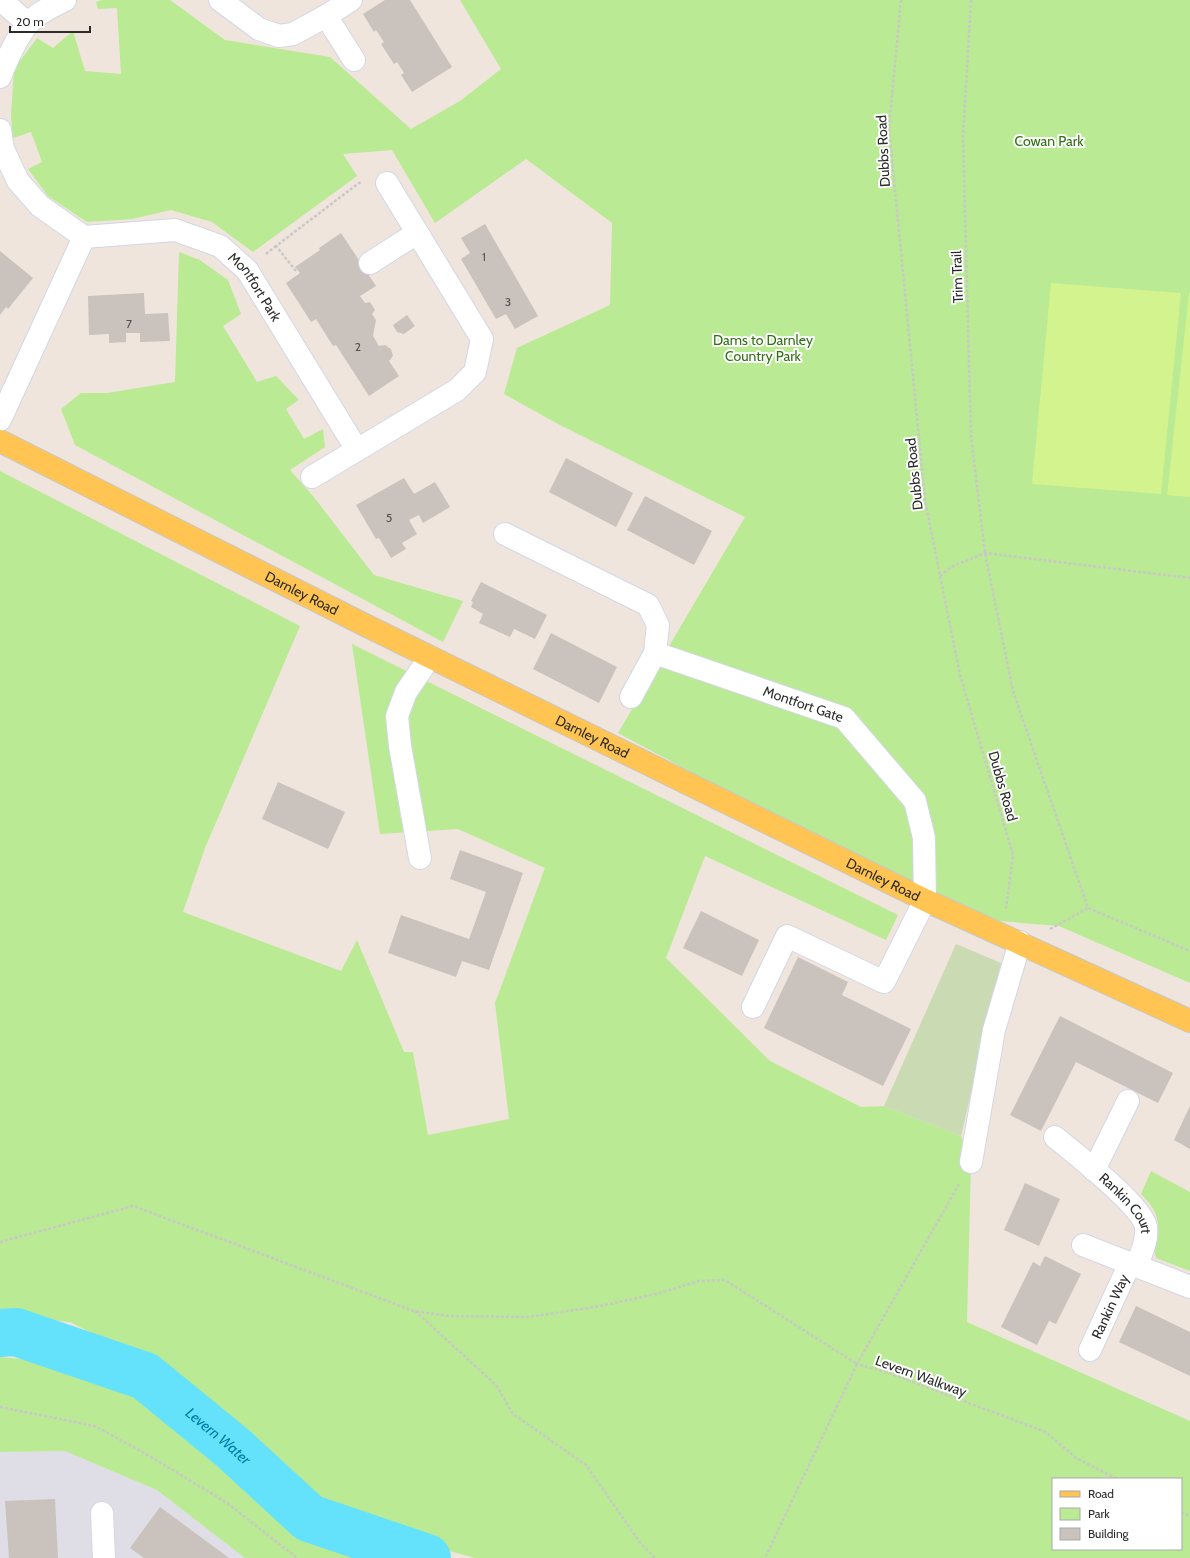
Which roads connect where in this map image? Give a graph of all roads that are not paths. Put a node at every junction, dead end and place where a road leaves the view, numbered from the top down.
1 (1, 0) edge
2 (65, 0) edge
3 (220, 0) edge
4 (351, 0) edge
5 (326, 16) junction
6 (28, 24) junction
7 (354, 60) dead end
8 (0, 76) edge
9 (0, 130) edge
10 (387, 183) road end
11 (417, 233) junction
12 (84, 237) junction
13 (370, 263) dead end
14 (0, 420) edge
15 (0, 441) edge
16 (357, 450) junction
17 (312, 477) dead end
18 (505, 534) dead end
19 (655, 653) junction
20 (430, 657) junction
21 (631, 697) dead end
22 (420, 858) dead end
23 (925, 900) junction
24 (1011, 939) junction
25 (753, 1007) dead end
26 (1190, 1021) edge
27 (1128, 1101) dead end
28 (1055, 1137) dead end
29 (971, 1162) road end
30 (1094, 1170) junction
31 (1083, 1245) dead end
32 (1134, 1264) junction
33 (1190, 1287) edge
34 (1090, 1350) dead end
35 (102, 1513) dead end
36 (104, 1558) edge

1 - 6 street
2 - 6 street
3 - 5 street
4 - 5 street
5 - 7 street
6 - 8 street
9 - 12 street
10 - 11 street
11 - 13 street
11 - 16 street
12 - 14 street
12 - 16 street, Montfort Park
15 - 20 main road, Darnley Road
16 - 17 street
18 - 19 street
19 - 21 street
19 - 23 street, Montfort Gate
20 - 22 street
20 - 23 main road, Darnley Road
23 - 24 main road, Darnley Road
23 - 25 street
24 - 26 main road, Darnley Road
24 - 29 street
27 - 30 street, Rankin Court
28 - 30 street, Rankin Court
30 - 32 street, Rankin Court
31 - 32 street, Rankin Way
32 - 33 street, Rankin Way
32 - 34 street, Rankin Way
35 - 36 street

